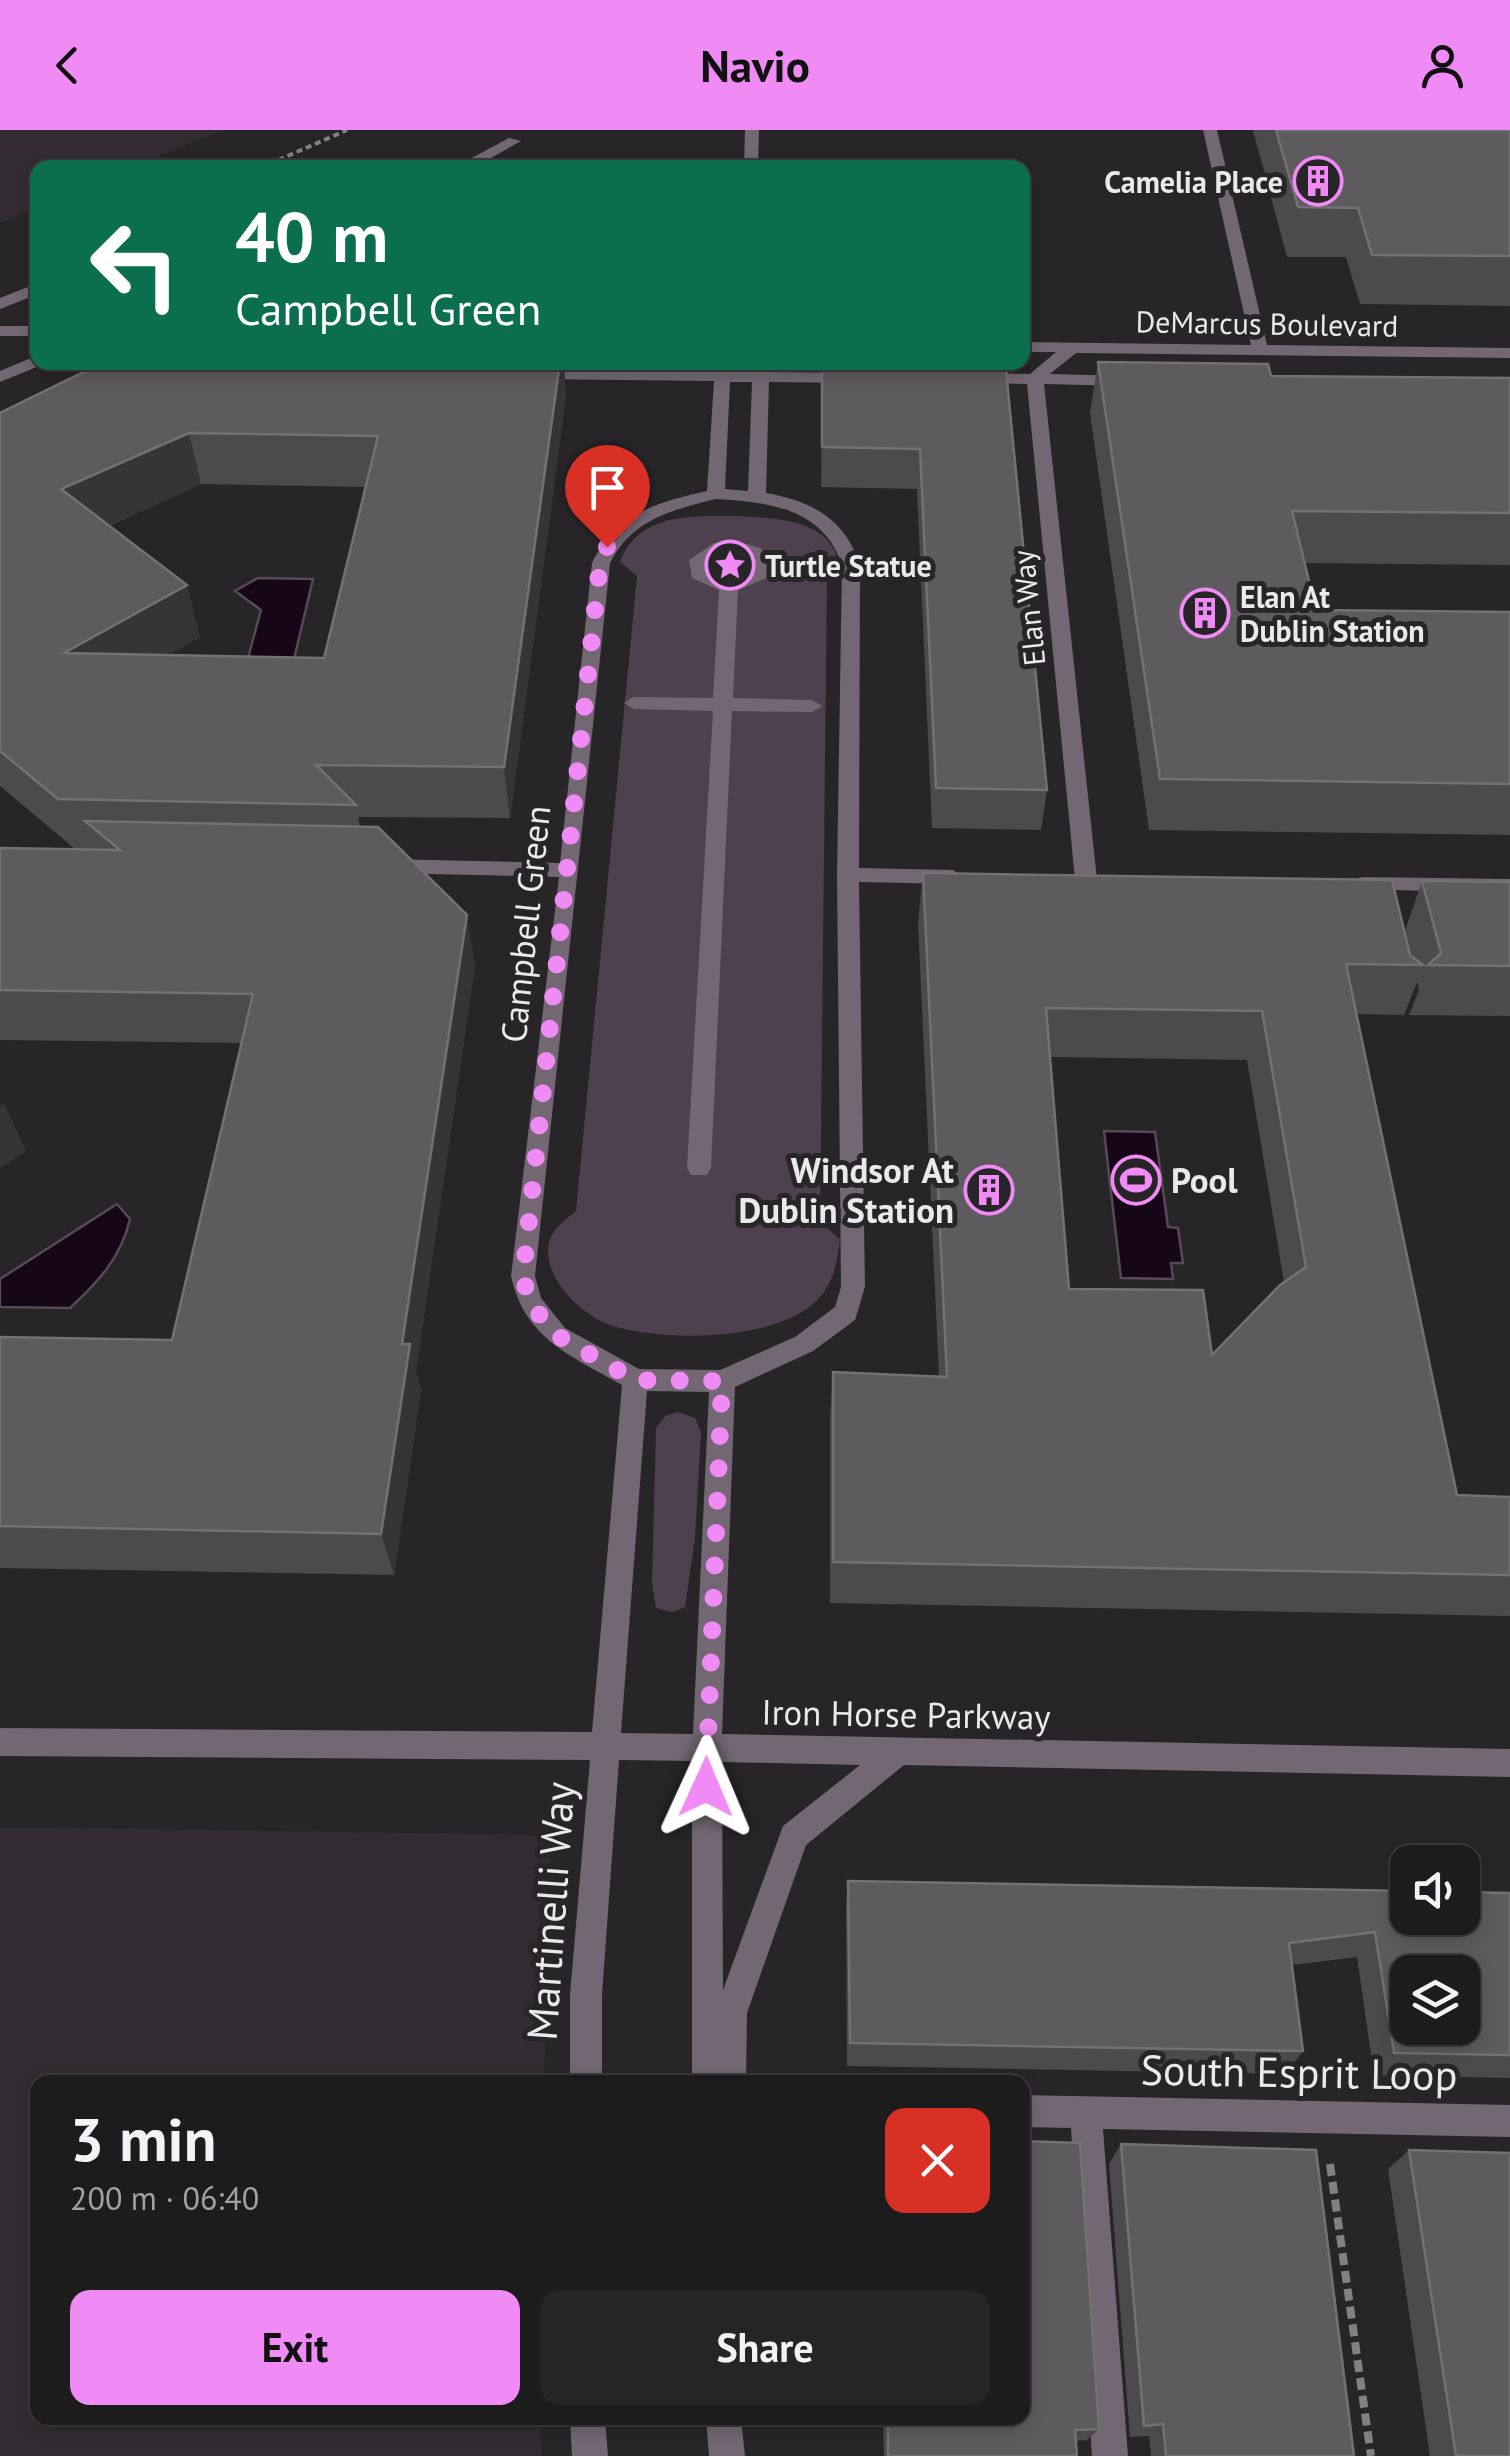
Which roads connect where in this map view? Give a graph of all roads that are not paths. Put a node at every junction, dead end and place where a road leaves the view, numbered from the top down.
1 (752, 130) edge
2 (1210, 130) edge
3 (514, 142) dead end
4 (477, 160) edge
5 (752, 160) edge
6 (30, 291) edge
7 (0, 304) edge
8 (0, 331) edge
9 (30, 331) edge
10 (1030, 347) edge
11 (1072, 348) junction
12 (1260, 350) junction
13 (1510, 353) edge
14 (30, 364) edge
15 (722, 370) edge
16 (761, 370) edge
17 (505, 373) edge
18 (0, 377) edge
19 (874, 378) edge
20 (954, 378) edge
21 (1034, 378) junction
22 (1154, 382) edge
23 (716, 494) junction
24 (757, 495) junction
25 (729, 586) dead end
26 (634, 703) dead end
27 (722, 704) junction
28 (812, 706) dead end
29 (372, 866) edge
30 (570, 870) junction
31 (848, 875) junction
32 (975, 878) edge
33 (1086, 880) edge
34 (1340, 884) edge
35 (1510, 886) edge
36 (699, 1168) dead end
37 (635, 1380) junction
38 (722, 1381) junction
39 (0, 1742) edge
40 (606, 1746) junction
41 (707, 1747) junction
42 (899, 1751) junction
43 (1510, 1764) edge
44 (586, 2075) edge
45 (708, 2075) edge
46 (730, 2075) edge
47 (1030, 2111) edge
48 (1086, 2112) junction
49 (1510, 2121) edge
50 (588, 2425) edge
51 (590, 2456) edge
52 (1110, 2456) edge

1 - 5 street
2 - 12 street
3 - 4 street
6 - 7 street
8 - 9 street
10 - 11 street, DeMarcus Boulevard
11 - 12 street, DeMarcus Boulevard
11 - 21 street
12 - 13 street, DeMarcus Boulevard
14 - 18 street
15 - 16 street
15 - 17 street
15 - 23 street
16 - 19 street
16 - 24 street
20 - 21 street, DeMarcus Boulevard
21 - 22 street, DeMarcus Boulevard
21 - 33 street, Elan Way
23 - 24 street, Campbell Green
23 - 30 street, Campbell Green
24 - 31 street, Campbell Green
25 - 27 street
26 - 27 street
27 - 28 street
27 - 36 street
29 - 30 street
30 - 37 street, Campbell Green
31 - 32 street
31 - 38 street, Campbell Green
34 - 35 street
37 - 38 street, Campbell Green
37 - 40 street
38 - 41 street
39 - 40 street, Iron Horse Parkway
40 - 41 street, Iron Horse Parkway
40 - 44 street, Martinelli Way
41 - 42 street, Iron Horse Parkway
41 - 45 street
42 - 43 street, Iron Horse Parkway
42 - 46 street
47 - 48 street, South Esprit Loop
48 - 49 street, South Esprit Loop
48 - 52 street
50 - 51 street

